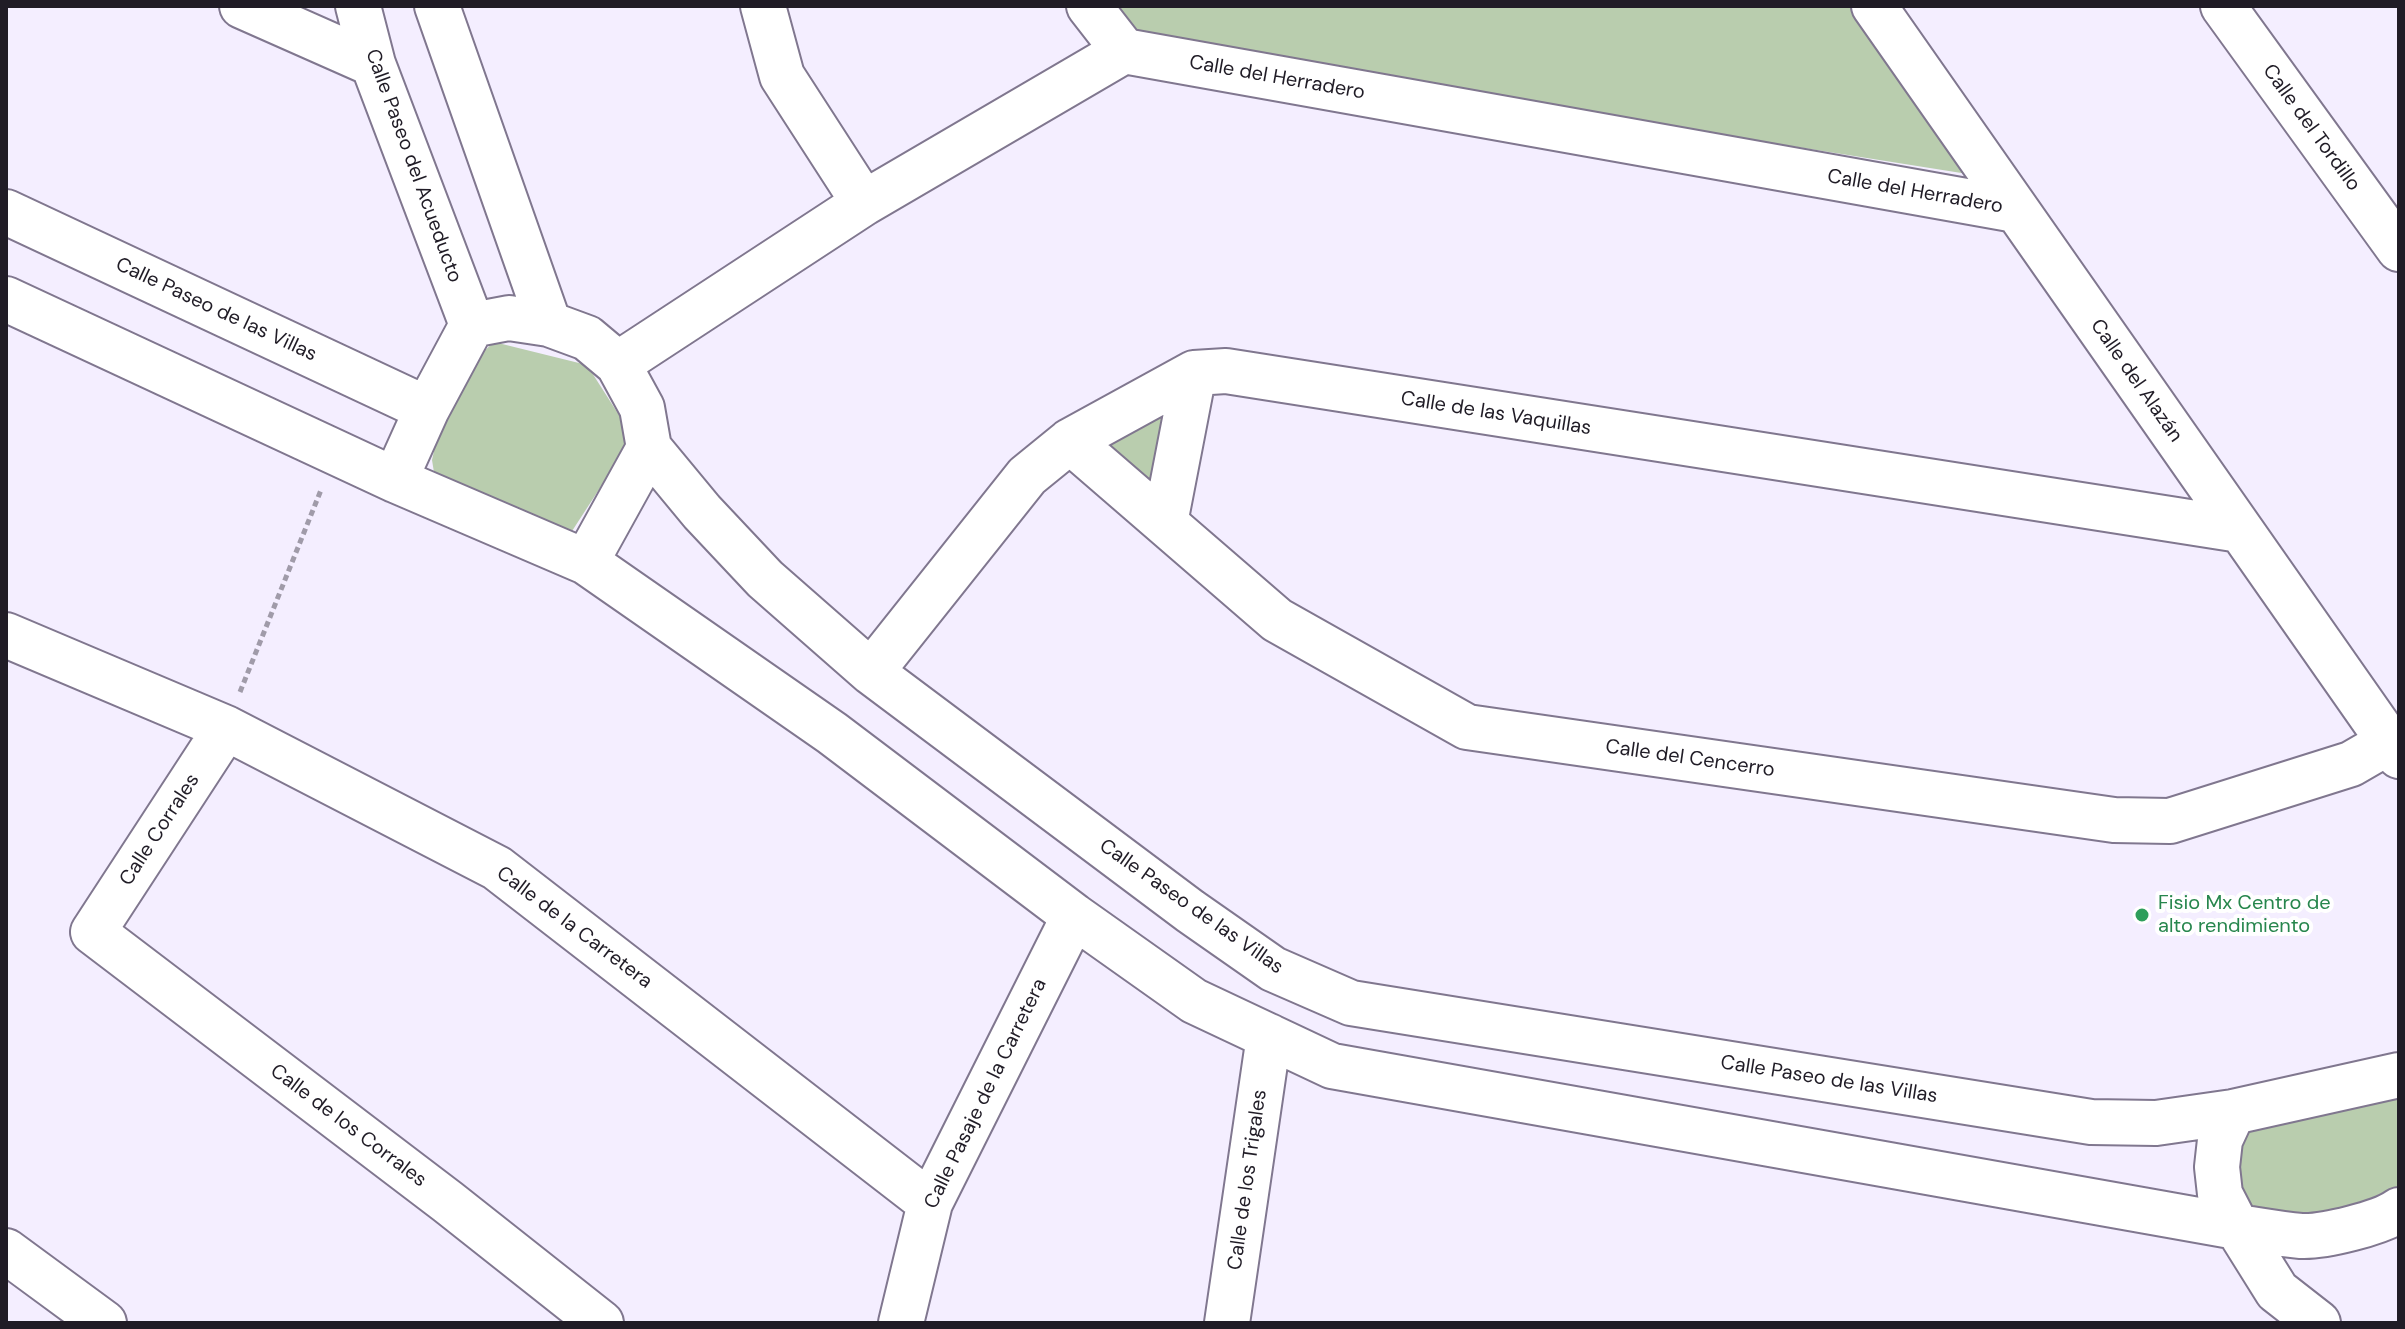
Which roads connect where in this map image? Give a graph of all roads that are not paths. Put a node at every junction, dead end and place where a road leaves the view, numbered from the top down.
1 (242, 6) edge
2 (358, 6) edge
3 (437, 6) edge
4 (763, 6) edge
5 (1089, 6) edge
6 (1874, 6) edge
7 (2223, 6) edge
8 (1124, 51) junction
9 (373, 64) junction
10 (864, 203) junction
11 (2016, 210) junction
12 (6, 212) edge
13 (2399, 249) edge
14 (6, 299) edge
15 (549, 324) junction
16 (472, 325) junction
17 (618, 364) junction
18 (1194, 373) junction
19 (427, 409) junction
20 (1070, 441) junction
21 (649, 448) junction
22 (395, 480) junction
23 (1165, 523) junction
24 (2240, 530) junction
25 (586, 562) junction
26 (6, 635) edge
27 (871, 672) junction
28 (226, 728) junction
29 (2394, 749) edge
30 (1074, 916) junction
31 (93, 932) joint
32 (1269, 1036) junction
33 (2399, 1075) edge
34 (2233, 1112) junction
35 (930, 1203) junction
36 (2399, 1210) edge
37 (2237, 1227) junction
38 (6, 1251) edge
39 (104, 1323) edge
40 (601, 1323) edge
41 (901, 1323) edge
42 (1227, 1323) edge
43 (2318, 1323) edge

1 - 9 street
2 - 9 street, Calle Paseo del Acueducto
3 - 15 street
4 - 10 street
5 - 8 street
6 - 11 street, Calle del Alazán
7 - 13 street, Calle del Tordillo
8 - 10 street
8 - 11 street, Calle del Herradero
9 - 16 street, Calle Paseo del Acueducto
10 - 17 street
11 - 24 street, Calle del Alazán
12 - 19 street, Calle Paseo de las Villas
14 - 22 street
15 - 16 street, Calle Paseo de las Villas
15 - 17 street, Calle Paseo de las Villas
16 - 19 street
17 - 21 street, Calle Paseo de las Villas
18 - 20 street, Calle de las Vaquillas
18 - 23 street
18 - 24 street, Calle de las Vaquillas
19 - 22 street
20 - 23 street, Calle del Cencerro
20 - 27 street, Calle de las Vaquillas
21 - 25 street
21 - 27 street, Calle Paseo de las Villas
22 - 25 street
23 - 29 street, Calle del Cencerro
24 - 29 street, Calle del Alazán
25 - 30 street
26 - 28 street, Calle de la Carretera
27 - 34 street, Calle Paseo de las Villas
28 - 31 street, Calle Corrales
28 - 35 street, Calle de la Carretera
30 - 32 street
30 - 35 street, Calle Pasaje de la Carretera
31 - 40 street, Calle de los Corrales
32 - 37 street
32 - 42 street, Calle de los Trigales
33 - 34 street, Calle Paseo de las Villas
34 - 37 street
35 - 41 street, Calle Pasaje de la Carretera
36 - 37 street
37 - 43 street
38 - 39 street

